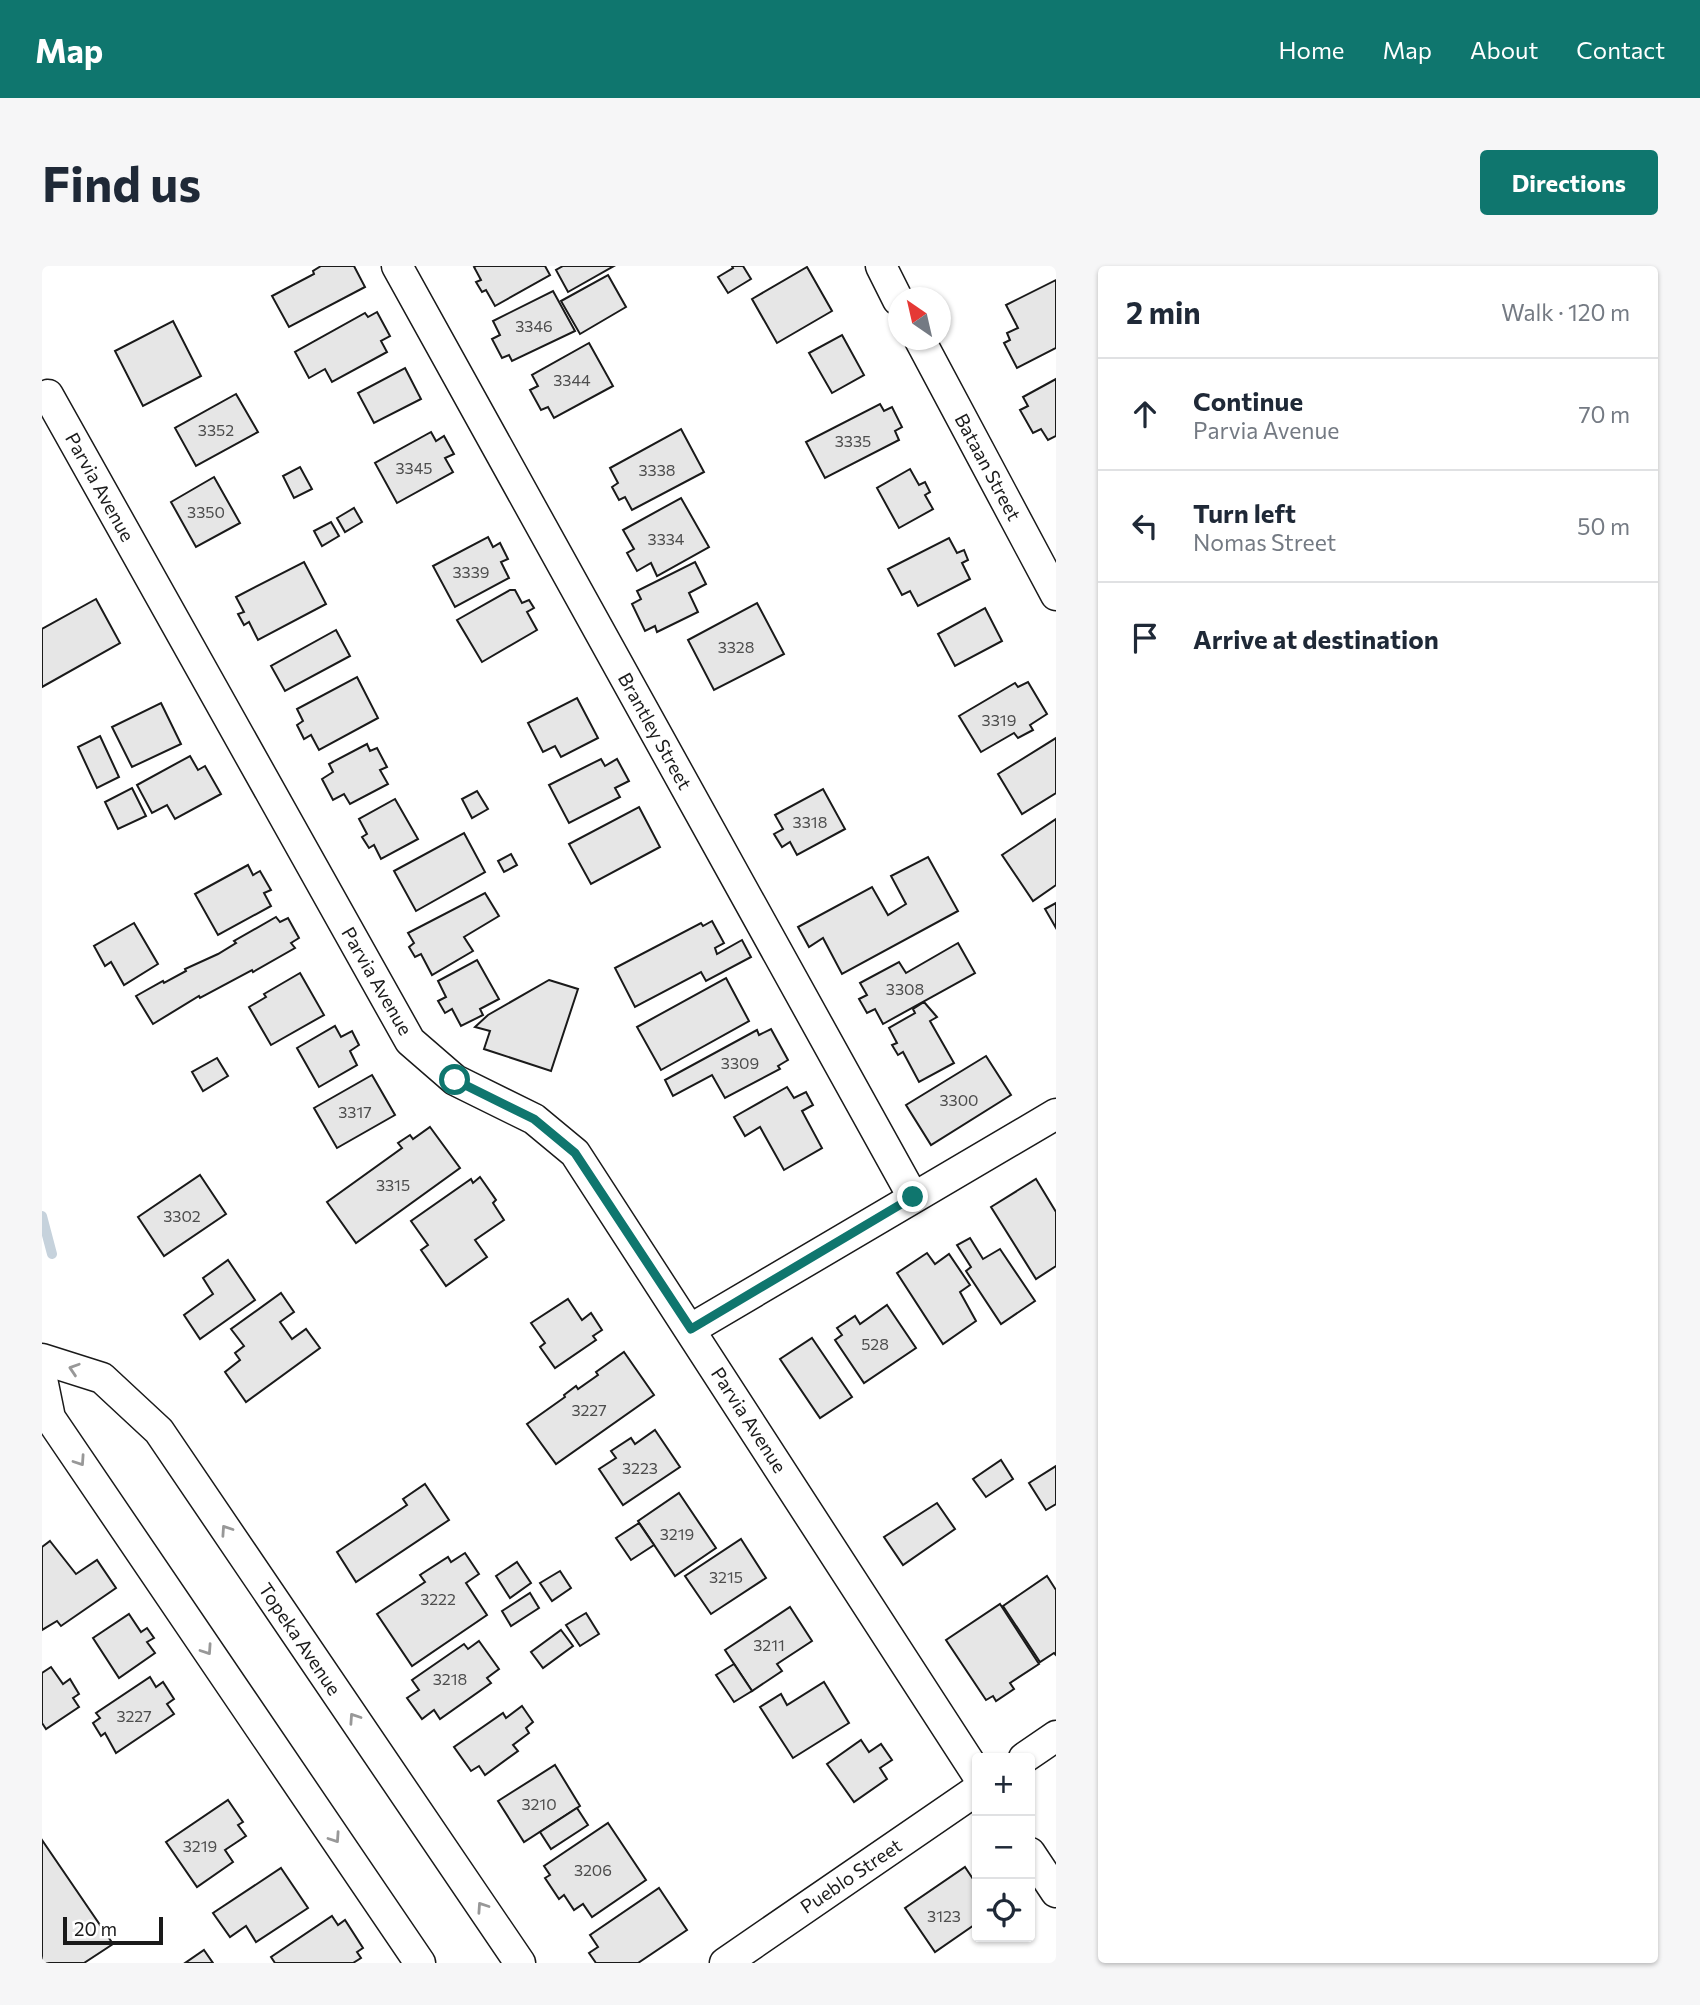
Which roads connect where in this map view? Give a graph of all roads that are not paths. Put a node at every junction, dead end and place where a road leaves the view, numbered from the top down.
1 (397, 266) edge
2 (881, 266) edge
3 (892, 287) edge
4 (925, 350) edge
5 (48, 395) dead end
6 (1056, 595) edge
7 (1056, 1114) edge
8 (913, 1197) junction
9 (691, 1329) junction
10 (42, 1359) edge
11 (42, 1379) edge
12 (1056, 1736) edge
13 (1031, 1753) edge
14 (972, 1766) edge
15 (972, 1793) edge
16 (1035, 1860) edge
17 (1056, 1892) edge
18 (420, 1963) edge
19 (520, 1963) edge
20 (725, 1963) edge

1 - 8 street, Brantley Street
2 - 3 street
4 - 6 street, Bataan Street
5 - 9 street, Parvia Avenue
7 - 8 street
8 - 9 street
9 - 14 street, Parvia Avenue
19 -> 10 street, Topeka Avenue
11 -> 18 street
12 - 13 street
15 - 20 street, Pueblo Street
16 - 17 street

